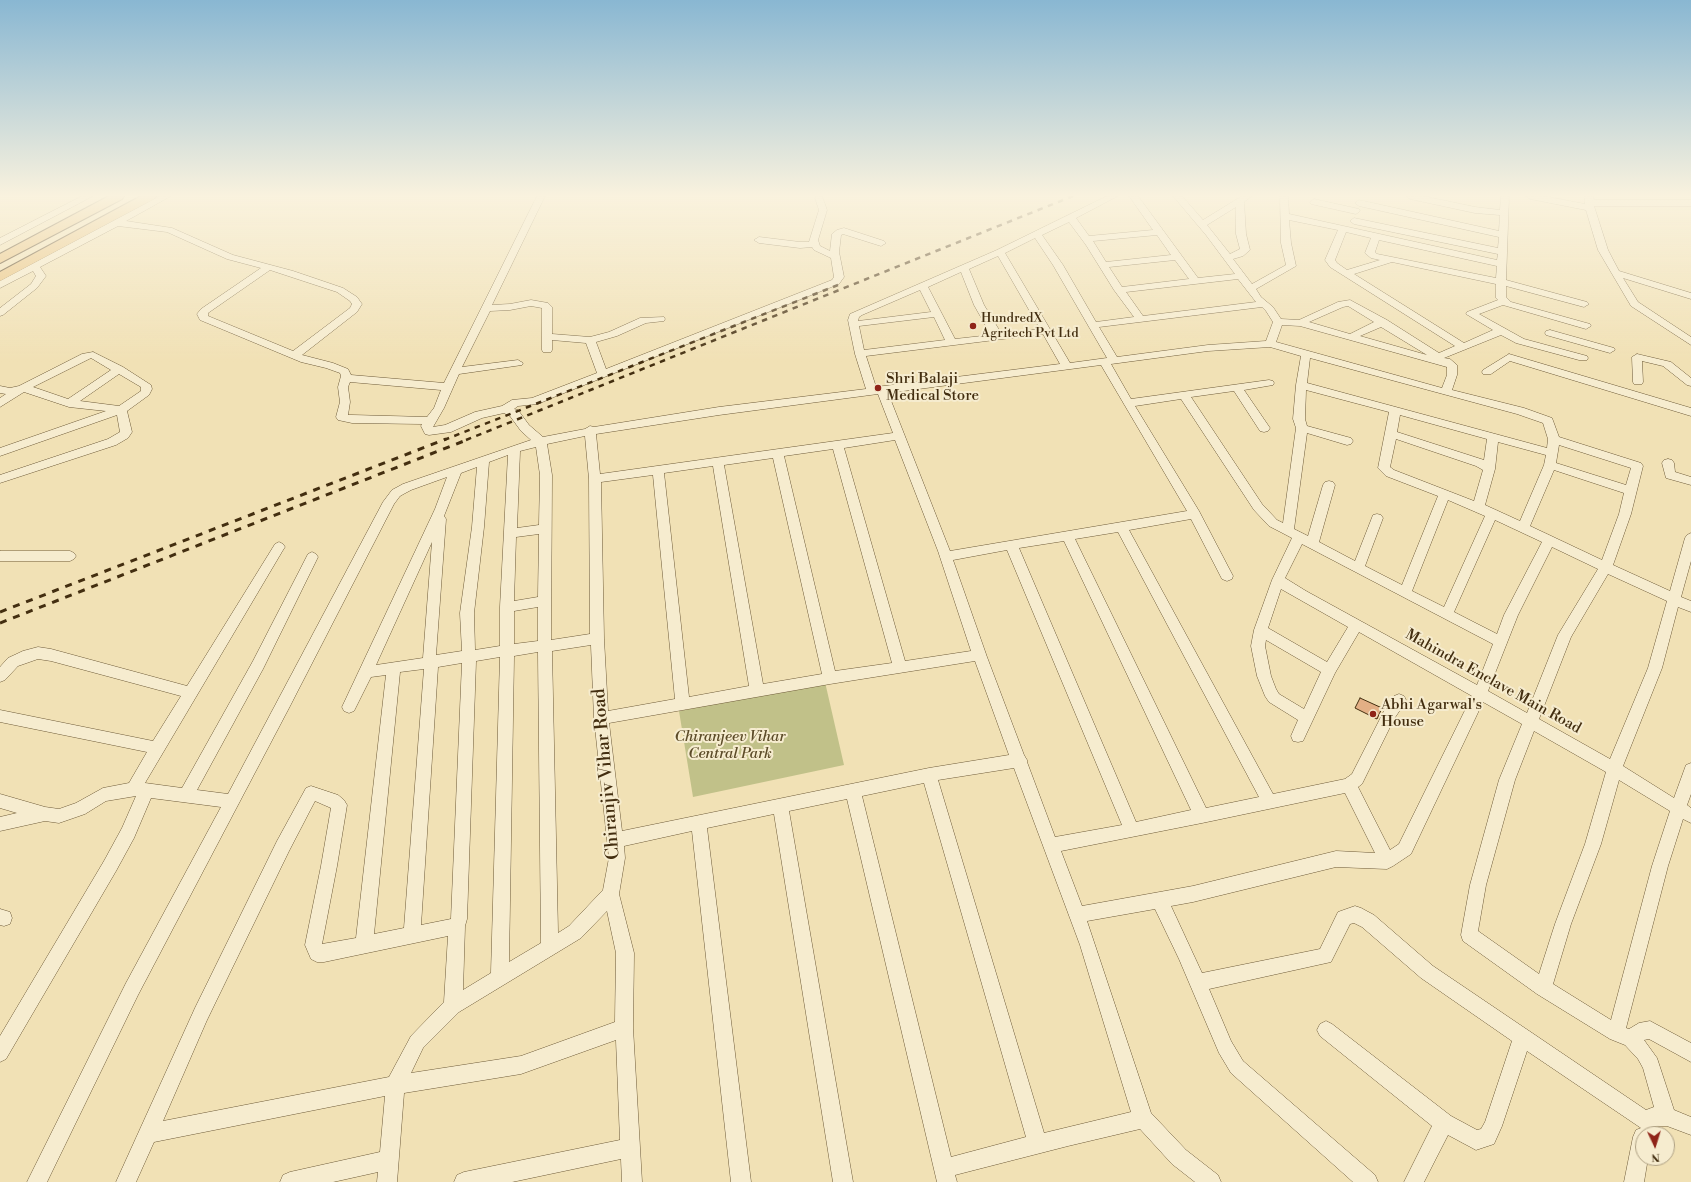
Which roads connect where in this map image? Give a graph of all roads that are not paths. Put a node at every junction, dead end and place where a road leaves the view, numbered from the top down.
1 (15, 251) edge
2 (33, 251) edge
3 (48, 251) edge
4 (64, 251) edge
5 (217, 251) edge
6 (514, 251) edge
7 (823, 251) edge
8 (834, 251) edge
9 (1049, 251) edge
10 (1094, 251) edge
11 (1173, 251) edge
12 (1222, 251) edge
13 (1244, 251) edge
14 (1288, 251) edge
15 (1335, 251) edge
16 (1371, 251) edge
17 (1444, 251) edge
18 (1498, 251) edge
19 (1604, 251) edge
20 (1000, 252) joint
21 (1502, 252) joint
22 (835, 257) junction
23 (1177, 257) junction
24 (1228, 258) junction
25 (0, 259) edge
26 (1393, 259) junction
27 (1502, 264) junction
28 (1103, 265) junction
29 (35, 266) junction
30 (266, 268) junction
31 (964, 268) junction
32 (0, 269) edge
33 (1346, 273) junction
34 (1617, 273) junction
35 (1242, 276) junction
36 (0, 277) edge
37 (1195, 281) junction
38 (1501, 282) junction
39 (0, 285) edge
40 (923, 286) junction
41 (1251, 288) junction
42 (1119, 290) junction
43 (1691, 296) edge
44 (1504, 301) junction
45 (1264, 304) junction
46 (1584, 304) dead end
47 (486, 308) junction
48 (0, 313) edge
49 (937, 314) junction
50 (1140, 318) junction
51 (1553, 318) junction
52 (660, 319) dead end
53 (1278, 322) junction
54 (1383, 322) junction
55 (1300, 323) junction
56 (854, 324) junction
57 (1092, 325) junction
58 (1586, 326) dead end
59 (1045, 331) junction
60 (1501, 331) junction
61 (1550, 333) junction
62 (1353, 336) junction
63 (547, 337) junction
64 (998, 337) junction
65 (590, 340) junction
66 (1691, 342) edge
67 (952, 343) junction
68 (1270, 344) junction
69 (1464, 347) junction
70 (1548, 348) junction
71 (547, 350) dead end
72 (1610, 350) dead end
73 (860, 354) junction
74 (1306, 354) junction
75 (295, 355) junction
76 (1438, 357) junction
77 (1583, 358) dead end
78 (1109, 362) junction
79 (518, 363) dead end
80 (1452, 365) junction
81 (1066, 367) junction
82 (119, 369) junction
83 (455, 371) junction
84 (1487, 372) dead end
85 (603, 374) junction
86 (345, 378) junction
87 (1269, 382) dead end
88 (1638, 382) dead end
89 (1691, 383) edge
90 (1301, 385) junction
91 (448, 387) junction
92 (23, 388) junction
93 (1237, 388) junction
94 (0, 389) edge
95 (877, 391) junction
96 (1446, 392) junction
97 (1185, 396) junction
98 (69, 403) junction
99 (1128, 403) junction
100 (0, 404) edge
101 (505, 408) junction
102 (121, 410) junction
103 (1395, 410) junction
104 (1691, 412) edge
105 (430, 421) junction
106 (1264, 428) dead end
107 (1302, 428) junction
108 (590, 430) junction
109 (1391, 434) junction
110 (899, 436) junction
111 (1493, 437) junction
112 (1554, 439) junction
113 (1347, 441) dead end
114 (541, 442) junction
115 (837, 444) junction
116 (514, 449) junction
117 (0, 452) edge
118 (778, 452) junction
119 (1552, 453) junction
120 (483, 460) junction
121 (718, 461) junction
122 (1668, 463) dead end
123 (1550, 465) junction
124 (456, 470) junction
125 (658, 470) junction
126 (1489, 470) junction
127 (0, 479) edge
128 (595, 479) junction
129 (1691, 481) edge
130 (1329, 485) dead end
131 (1631, 491) junction
132 (1445, 494) junction
133 (1478, 507) junction
134 (441, 509) junction
135 (1195, 514) junction
136 (1492, 514) junction
137 (1377, 518) dead end
138 (1122, 526) junction
139 (1523, 528) junction
140 (545, 529) junction
141 (511, 533) junction
142 (1293, 533) junction
143 (1067, 535) junction
144 (1691, 538) edge
145 (1549, 540) junction
146 (1312, 543) junction
147 (1011, 544) junction
148 (279, 547) dead end
149 (0, 556) edge
150 (70, 556) dead end
151 (946, 556) junction
152 (312, 557) dead end
153 (1358, 568) junction
154 (1606, 568) junction
155 (1227, 576) dead end
156 (1278, 580) junction
157 (1405, 593) junction
158 (1675, 599) junction
159 (544, 601) junction
160 (507, 607) junction
161 (1691, 607) edge
162 (1447, 614) junction
163 (1356, 625) junction
164 (1261, 630) junction
165 (597, 639) junction
166 (1501, 642) junction
167 (545, 645) junction
168 (507, 650) junction
169 (980, 655) junction
170 (469, 656) junction
171 (432, 662) junction
172 (900, 667) junction
173 (394, 668) junction
174 (1330, 670) junction
175 (366, 672) junction
176 (0, 676) edge
177 (830, 678) junction
178 (757, 690) junction
179 (190, 693) junction
180 (1480, 694) junction
181 (1399, 700) dead end
182 (683, 704) junction
183 (349, 707) dead end
184 (0, 716) edge
185 (601, 718) junction
186 (1307, 718) junction
187 (1531, 723) junction
188 (1298, 736) dead end
189 (157, 748) junction
190 (1020, 760) junction
191 (1614, 769) junction
192 (1691, 770) edge
193 (929, 775) junction
194 (1349, 785) junction
195 (140, 790) junction
196 (853, 791) junction
197 (186, 796) junction
198 (0, 801) edge
199 (232, 801) junction
200 (1269, 801) junction
201 (780, 806) junction
202 (1685, 812) edge
203 (45, 814) junction
204 (1202, 816) junction
205 (699, 823) junction
206 (0, 824) edge
207 (1132, 830) junction
208 (615, 840) junction
209 (1051, 845) junction
210 (1387, 861) junction
211 (611, 894) junction
212 (1159, 900) junction
213 (1077, 915) junction
214 (457, 926) junction
215 (412, 935) junction
216 (364, 945) junction
217 (550, 948) junction
218 (500, 977) junction
219 (1198, 983) junction
220 (1543, 988) junction
221 (453, 1006) junction
222 (624, 1028) junction
223 (1326, 1030) dead end
224 (1624, 1036) junction
225 (1522, 1038) junction
226 (0, 1053) edge
227 (1691, 1053) edge
228 (395, 1084) junction
229 (1667, 1118) junction
230 (1143, 1119) junction
231 (1444, 1124) junction
232 (1639, 1126) edge
233 (1647, 1126) edge
234 (1691, 1126) edge
235 (147, 1134) junction
236 (1038, 1144) junction
237 (630, 1148) junction
238 (388, 1160) junction
239 (1637, 1166) edge
240 (946, 1175) edge
241 (297, 1181) edge
242 (36, 1182) edge
243 (126, 1182) edge
244 (387, 1182) edge
245 (464, 1182) edge
246 (632, 1182) edge
247 (741, 1182) edge
248 (843, 1182) edge
249 (1211, 1182) edge
250 (1368, 1182) edge
251 (1414, 1182) edge
252 (1634, 1182) edge

1 - 25 highway
2 - 32 highway
3 - 36 highway
4 - 29 street
5 - 30 street
6 - 47 street
7 - 22 street
8 - 22 street
9 - 57 street
10 - 28 street
11 - 23 street
12 - 24 street
13 - 24 street
14 - 41 street
15 - 33 street
16 - 26 street
17 - 27 street
18 - 21 street
19 - 34 street
20 - 31 street
20 - 59 street
21 - 27 street
22 - 85 street
23 - 28 street
23 - 37 street
24 - 35 street
26 - 33 street
26 - 38 street
27 - 38 street
28 - 42 street
29 - 39 street
29 - 48 street
30 - 75 street
30 - 75 street
31 - 40 street
31 - 64 street
33 - 69 street
34 - 43 street
34 - 66 street
35 - 37 street
35 - 41 street
37 - 42 street
38 - 44 street
38 - 46 street
40 - 49 street
40 - 56 street
41 - 45 street
42 - 50 street
44 - 51 street
44 - 60 street
45 - 50 street
45 - 53 street
47 - 63 street
47 - 83 street
49 - 56 street
49 - 67 street
50 - 57 street
51 - 58 street
51 - 61 street
52 - 65 street
53 - 55 street
53 - 68 street
54 - 55 street
54 - 62 street
54 - 76 street
55 - 62 street
56 - 73 street
57 - 78 street
59 - 64 street
59 - 81 street
60 - 69 street
60 - 70 street
61 - 70 street
61 - 72 street
62 - 80 street
63 - 65 street
63 - 71 street
64 - 67 street
65 - 85 street
67 - 73 street
68 - 74 street
68 - 78 street
69 - 76 street
70 - 77 street
73 - 95 street
74 - 90 street
74 - 96 street
75 - 86 street
76 - 80 street
78 - 81 street
78 - 99 street
79 - 83 street
80 - 96 street
81 - 95 street
82 - 92 street
82 - 98 street
82 - 102 street
83 - 91 street
84 - 104 street
85 - 101 street
86 - 91 street
86 - 105 street
87 - 93 street
88 - 89 street
90 - 103 street
90 - 107 street
91 - 105 street
92 - 94 street
92 - 98 street
92 - 100 street
93 - 97 street
93 - 106 street
95 - 108 street
95 - 110 street
96 - 112 street
97 - 99 street
97 - 142 street
98 - 102 street
99 - 135 street
101 - 105 street
101 - 114 street
102 - 117 street
102 - 127 street
103 - 109 street
103 - 111 street
107 - 113 street
107 - 142 street
108 - 114 street
108 - 128 street, Chiranjiv Vihar Road
109 - 126 street
109 - 132 street
110 - 115 street
110 - 151 street
111 - 119 street
111 - 126 street
112 - 119 street
112 - 131 street
114 - 116 street
114 - 140 street
115 - 118 street
115 - 172 street
116 - 120 street
116 - 141 street
118 - 121 street
118 - 177 street
119 - 123 street
120 - 124 street
120 - 170 street
121 - 125 street
121 - 178 street
122 - 129 street
123 - 131 street
123 - 139 street
124 - 134 street
124 - 199 street
125 - 128 street
125 - 182 street
126 - 133 street
128 - 165 street, Chiranjiv Vihar Road
130 - 146 street
131 - 154 street
132 - 133 street
132 - 157 street
133 - 136 street
134 - 171 street
134 - 175 street
135 - 138 street
135 - 155 street
136 - 139 street
136 - 162 street
137 - 153 street
138 - 143 street
138 - 200 street
139 - 145 street
140 - 141 street
140 - 159 street
141 - 160 street
142 - 146 street
142 - 156 street
143 - 147 street
143 - 204 street
144 - 158 street
145 - 154 street
145 - 166 street
146 - 153 street
147 - 151 street
147 - 207 street
148 - 179 street
149 - 150 street
151 - 169 street
152 - 197 street
153 - 157 street
154 - 158 street
154 - 187 street
156 - 163 street, Mahindra Enclave Main Road
156 - 164 street
157 - 162 street
158 - 161 street
158 - 191 street
159 - 160 street
159 - 167 street
160 - 168 street
162 - 166 street
163 - 174 street
163 - 180 street, Mahindra Enclave Main Road
164 - 174 street
164 - 186 street
165 - 167 street
165 - 185 street, Chiranjiv Vihar Road
166 - 180 street
167 - 168 street
167 - 217 street
168 - 170 street
168 - 218 street
169 - 172 street
169 - 190 street
170 - 171 street
170 - 214 street
171 - 173 street
171 - 215 street
172 - 177 street
173 - 175 street
173 - 216 street
174 - 186 street
175 - 183 street
176 - 179 street
177 - 178 street
178 - 182 street
179 - 189 street
180 - 187 street, Mahindra Enclave Main Road
180 - 210 street
181 - 194 street
182 - 185 street
184 - 189 street
185 - 208 street, Chiranjiv Vihar Road
186 - 188 street
187 - 191 street, Mahindra Enclave Main Road
187 - 220 street
189 - 195 street
190 - 193 street
190 - 209 street
191 - 202 street, Mahindra Enclave Main Road
191 - 220 street
192 - 202 street
193 - 196 street
193 - 236 street
194 - 200 street
194 - 210 street
195 - 197 street
195 - 203 street
195 - 226 street
196 - 201 street
196 - 240 street
197 - 199 street
198 - 203 street
199 - 242 street
200 - 204 street
201 - 205 street
201 - 248 street
202 - 224 street
203 - 206 street
204 - 207 street
205 - 208 street
205 - 247 street
207 - 209 street
208 - 211 street, Chiranjiv Vihar Road
209 - 213 street
210 - 212 street
211 - 217 street
211 - 222 street
212 - 213 street
212 - 219 street
213 - 230 street
214 - 215 street
214 - 221 street
215 - 216 street
216 - 235 street
217 - 218 street
218 - 221 street
219 - 225 street
219 - 250 street
220 - 224 street
221 - 228 street
222 - 228 street
222 - 237 street
223 - 231 street
224 - 227 street
224 - 229 street
225 - 231 street
225 - 232 street
228 - 235 street
228 - 238 street
229 - 233 street
229 - 234 street
230 - 236 street
230 - 249 street
231 - 251 street
235 - 243 street
236 - 240 street
237 - 245 street
237 - 246 street
238 - 241 street
238 - 244 street
239 - 252 street

